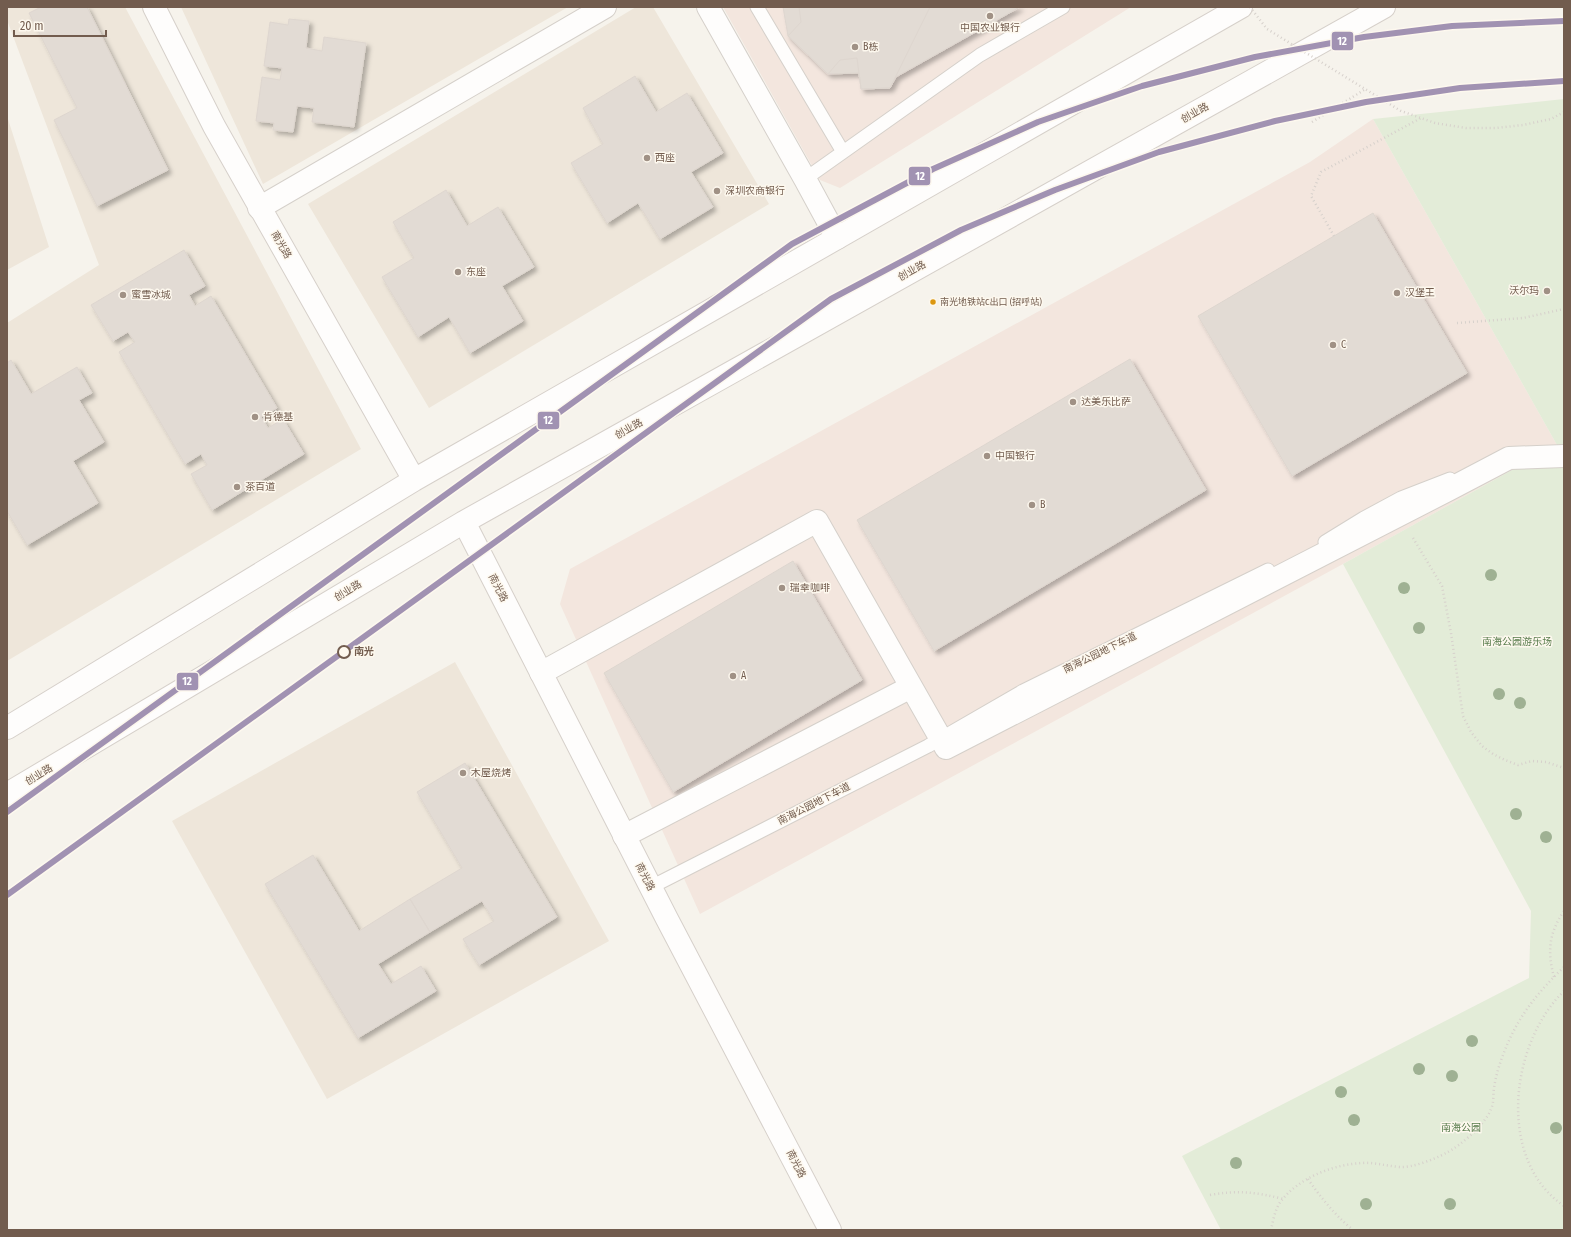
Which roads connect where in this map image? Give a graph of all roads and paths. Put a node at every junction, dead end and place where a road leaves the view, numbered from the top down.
1 (154, 7) edge
2 (605, 7) edge
3 (708, 7) edge
4 (757, 7) edge
5 (1063, 7) edge
6 (1241, 7) edge
7 (1250, 7) edge
8 (1384, 7) edge
9 (1364, 90) junction
10 (1564, 112) edge
11 (1420, 118) junction
12 (1312, 122) dead end
13 (843, 152) junction
14 (806, 179) junction
15 (259, 208) junction
16 (1334, 236) dead end
17 (837, 238) junction
18 (1564, 309) edge
19 (1457, 323) dead end
20 (1564, 457) edge
21 (1487, 469) junction
22 (414, 480) junction
23 (1400, 515) junction
24 (464, 522) junction
25 (541, 673) junction
26 (911, 687) junction
27 (7, 728) edge
28 (940, 739) junction
29 (1564, 768) edge
30 (7, 794) edge
31 (624, 836) junction
32 (651, 887) junction
33 (1564, 911) edge
34 (1564, 967) edge
35 (1554, 977) junction
36 (1564, 991) edge
37 (1308, 1179) junction
38 (1210, 1195) dead end
39 (1283, 1199) junction
40 (1564, 1206) edge
41 (830, 1230) edge
42 (1271, 1230) edge
43 (1353, 1230) edge

1 - 15 main road, 南光路
2 - 15 main road
3 - 14 main road
4 - 13 lane
5 - 13 lane
6 - 17 main road
7 - 9 path, bridge
8 - 24 main road, 创业路
9 - 11 path, bridge
9 - 12 path
10 - 11 path, bridge
11 - 16 path
13 - 14 lane
14 - 17 main road
15 - 22 main road, 南光路
17 - 22 main road
18 - 19 path
20 - 21 main road
21 - 23 main road
21 - 28 lane, 南海公园地下车道
22 - 27 main road
23 - 28 main road
23 - 29 path
24 - 25 main road, 南光路
24 - 30 main road, 创业路
25 - 26 main road
25 - 31 main road, 南光路
26 - 28 main road
26 - 31 main road
28 - 32 lane, 南海公园地下车道
31 - 32 main road, 南光路
32 - 41 main road, 南光路
33 - 35 path
34 - 35 path
35 - 37 path
36 - 40 path
37 - 39 path
37 - 43 path
38 - 39 path
39 - 42 path

